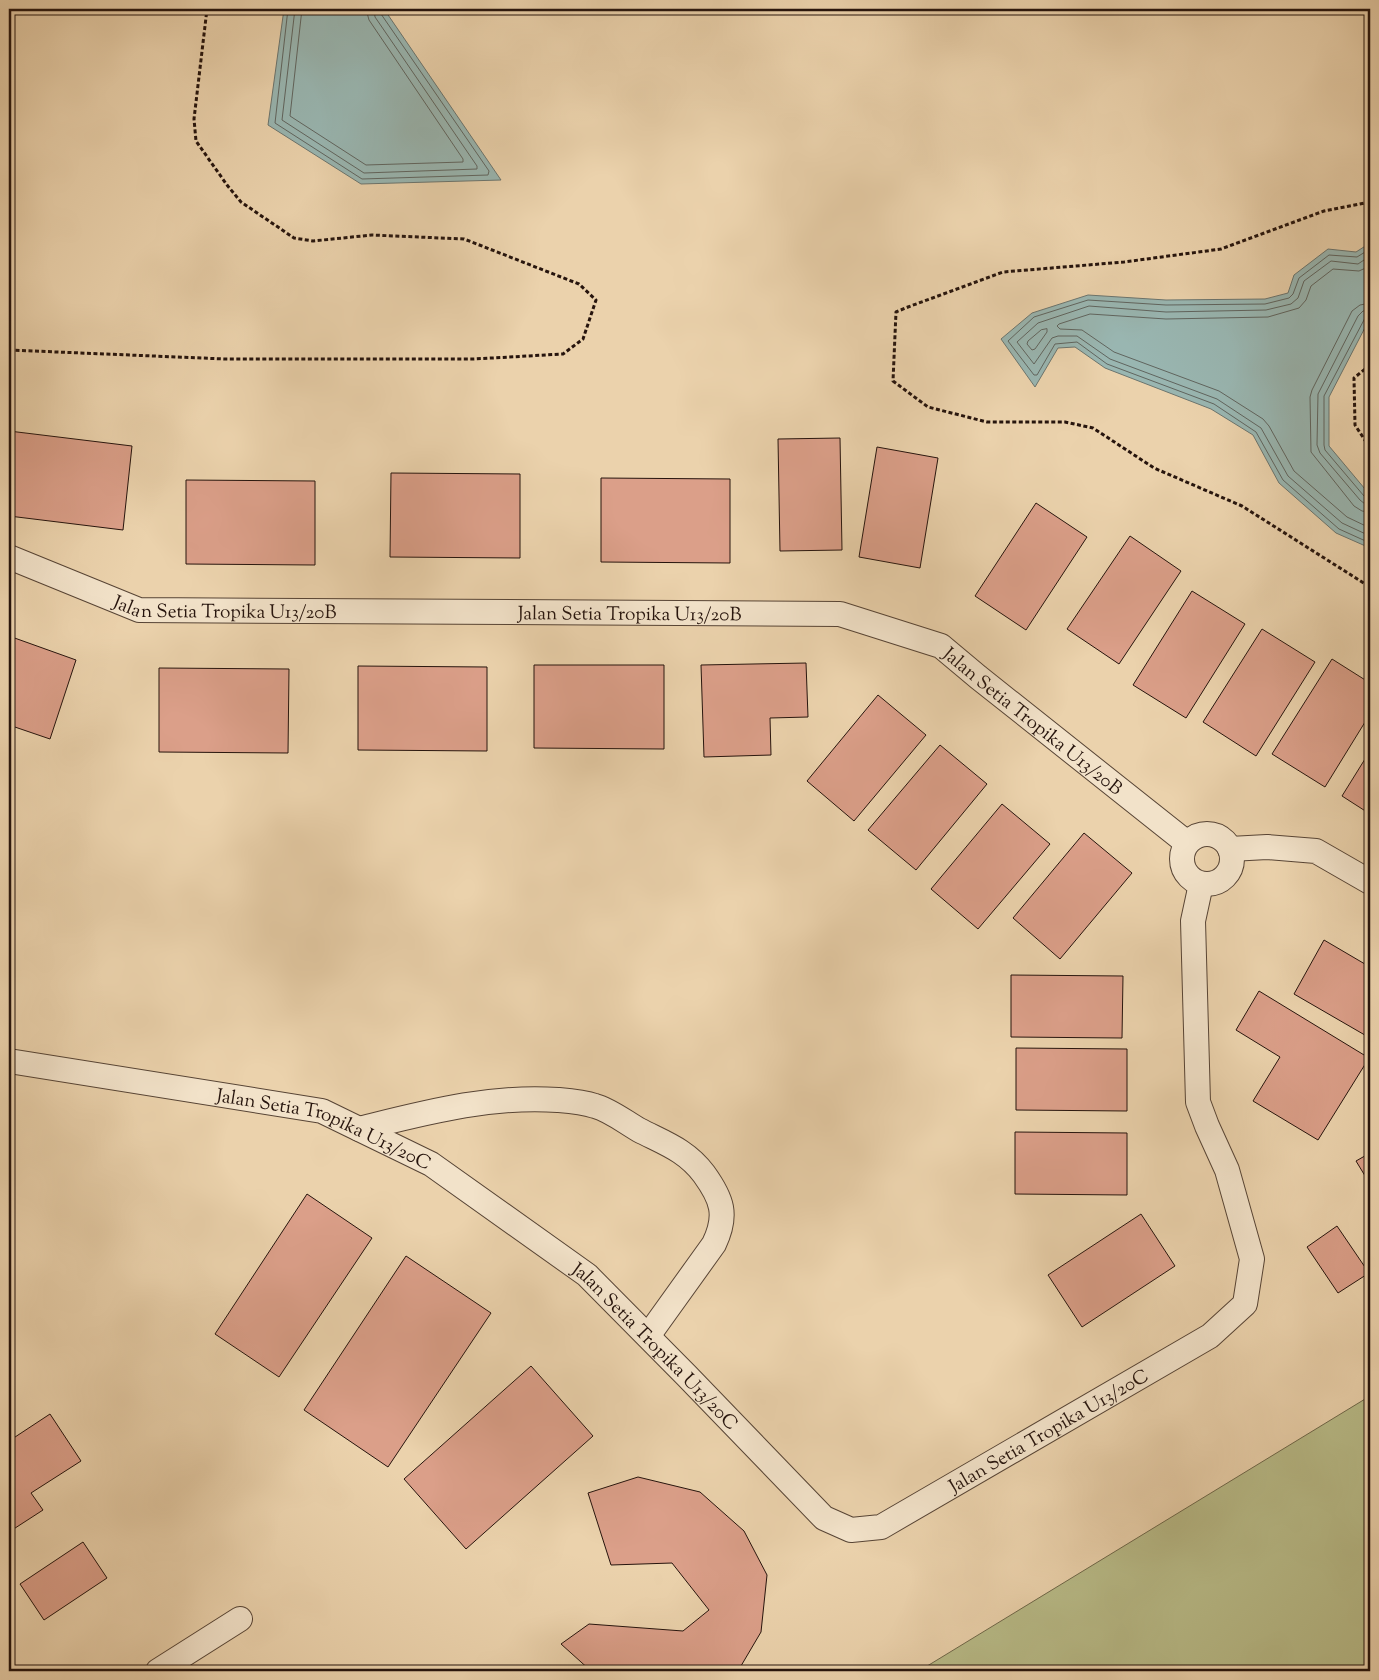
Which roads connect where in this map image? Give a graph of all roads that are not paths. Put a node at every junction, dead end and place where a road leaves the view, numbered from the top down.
1 (9, 557) edge
2 (1187, 843) junction
3 (1230, 849) junction
4 (1370, 882) edge
5 (1201, 884) junction
6 (9, 1061) edge
7 (359, 1129) junction
8 (648, 1336) junction
9 (240, 1619) dead end
10 (158, 1671) edge

1 - 2 street, Jalan Setia Tropika U13/20B
2 - 3 street
2 - 5 street
3 - 4 street
3 - 5 street
5 - 8 street, Jalan Setia Tropika U13/20C
6 - 7 street, Jalan Setia Tropika U13/20C
7 - 8 street, Jalan Setia Tropika U13/20C
7 - 8 street
9 - 10 street

